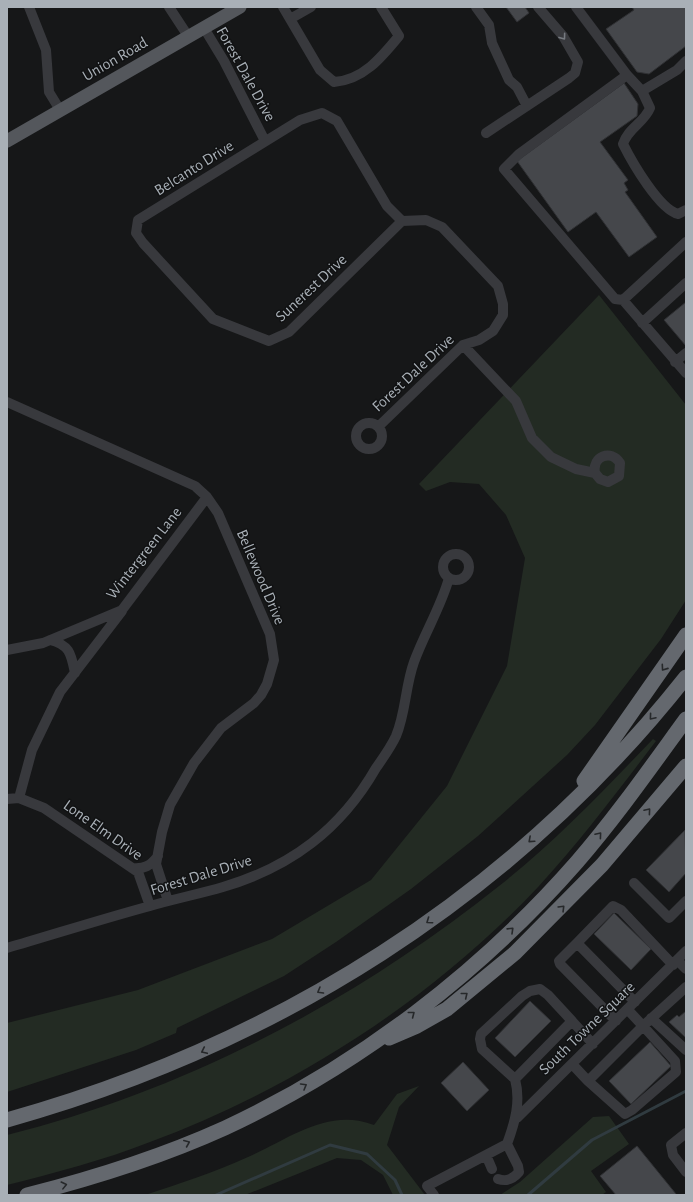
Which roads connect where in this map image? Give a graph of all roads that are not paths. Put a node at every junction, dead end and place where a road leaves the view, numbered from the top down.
1 (29, 7) edge
2 (170, 7) edge
3 (240, 7) edge
4 (283, 7) edge
5 (311, 7) edge
6 (381, 7) edge
7 (476, 7) edge
8 (538, 7) edge
9 (576, 7) edge
10 (290, 19) junction
11 (204, 28) junction
12 (188, 36) junction
13 (686, 61) edge
14 (627, 75) junction
15 (642, 91) junction
16 (527, 106) junction
17 (60, 110) junction
18 (486, 133) dead end
19 (7, 141) edge
20 (265, 141) junction
21 (686, 210) edge
22 (138, 220) joint
23 (402, 221) junction
24 (686, 242) edge
25 (686, 283) edge
26 (623, 300) junction
27 (642, 323) junction
28 (463, 345) junction
29 (686, 353) edge
30 (676, 362) junction
31 (686, 374) edge
32 (7, 402) edge
33 (379, 426) dead end
34 (595, 473) dead end
35 (207, 497) junction
36 (449, 578) dead end
37 (122, 610) junction
38 (686, 635) edge
39 (50, 640) junction
40 (7, 650) edge
41 (75, 673) junction
42 (686, 677) edge
43 (686, 719) edge
44 (686, 766) edge
45 (19, 798) junction
46 (7, 799) edge
47 (560, 814) junction
48 (158, 856) junction
49 (132, 868) junction
50 (634, 883) dead end
51 (168, 901) junction
52 (686, 901) edge
53 (150, 906) junction
54 (577, 943) junction
55 (7, 948) edge
56 (686, 951) edge
57 (681, 965) edge
58 (686, 987) edge
59 (635, 1002) junction
60 (628, 1010) junction
61 (651, 1018) junction
62 (572, 1021) junction
63 (616, 1021) junction
64 (643, 1026) junction
65 (593, 1044) junction
66 (370, 1046) junction
67 (686, 1050) edge
68 (572, 1064) junction
69 (515, 1079) junction
70 (588, 1081) junction
71 (517, 1118) junction
72 (7, 1120) edge
73 (686, 1133) edge
74 (507, 1144) junction
75 (486, 1155) junction
76 (492, 1168) dead end
77 (686, 1172) edge
78 (498, 1179) dead end
79 (27, 1195) edge
80 (434, 1195) edge

1 - 17 street
2 - 12 street
3 - 11 main road, Union Road
4 - 10 street
5 - 10 street
6 - 10 street
7 - 16 street
8 -> 16 street
9 - 14 street
11 - 12 main road, Union Road
11 - 20 street, Forest Dale Drive
12 - 17 main road, Union Road
13 - 15 street
14 - 15 street
14 - 26 street
15 - 21 street
16 - 18 street
17 - 19 main road, Union Road
20 - 22 street, Belcanto Drive
20 - 23 street, Forest Dale Drive
22 - 23 street, Sunerest Drive
23 - 28 street, Forest Dale Drive
24 - 26 street
25 - 27 street
26 - 27 street
27 - 30 street
28 - 33 street, Forest Dale Drive
28 - 34 street
29 - 30 street
30 - 31 street
32 - 35 street, Bellewood Drive
35 - 37 street, Wintergreen Lane
35 - 48 street, Bellewood Drive
36 - 51 street, Forest Dale Drive
37 - 39 street, Wintergreen Lane
37 - 41 street
38 -> 47 highway
39 - 40 street, Wintergreen Lane
39 - 41 street
41 - 45 street
42 -> 47 highway
66 -> 43 highway
66 -> 44 highway
45 - 46 street
45 - 49 street, Lone Elm Drive
47 -> 72 highway
48 - 49 street
48 - 51 street, Bellewood Drive
49 - 53 street, Lone Elm Drive
50 - 52 street
51 - 53 street, Forest Dale Drive
53 - 55 street, Forest Dale Drive
54 - 57 street
54 - 59 street
54 - 63 street
56 - 57 street, South Towne Square
57 - 59 street, South Towne Square
58 - 61 street
59 - 60 street, South Towne Square
60 - 63 street, South Towne Square
60 - 64 street
61 - 64 street
61 - 67 street
62 - 65 street
62 - 69 street
62 - 69 street
63 - 65 street, South Towne Square
64 - 70 street
64 - 70 street
65 - 68 street, South Towne Square
79 -> 66 highway
68 - 70 street
68 - 71 street, South Towne Square
69 - 71 street
71 - 74 street
73 - 77 street
74 - 75 street
74 - 78 street
75 - 76 street
75 - 80 street

